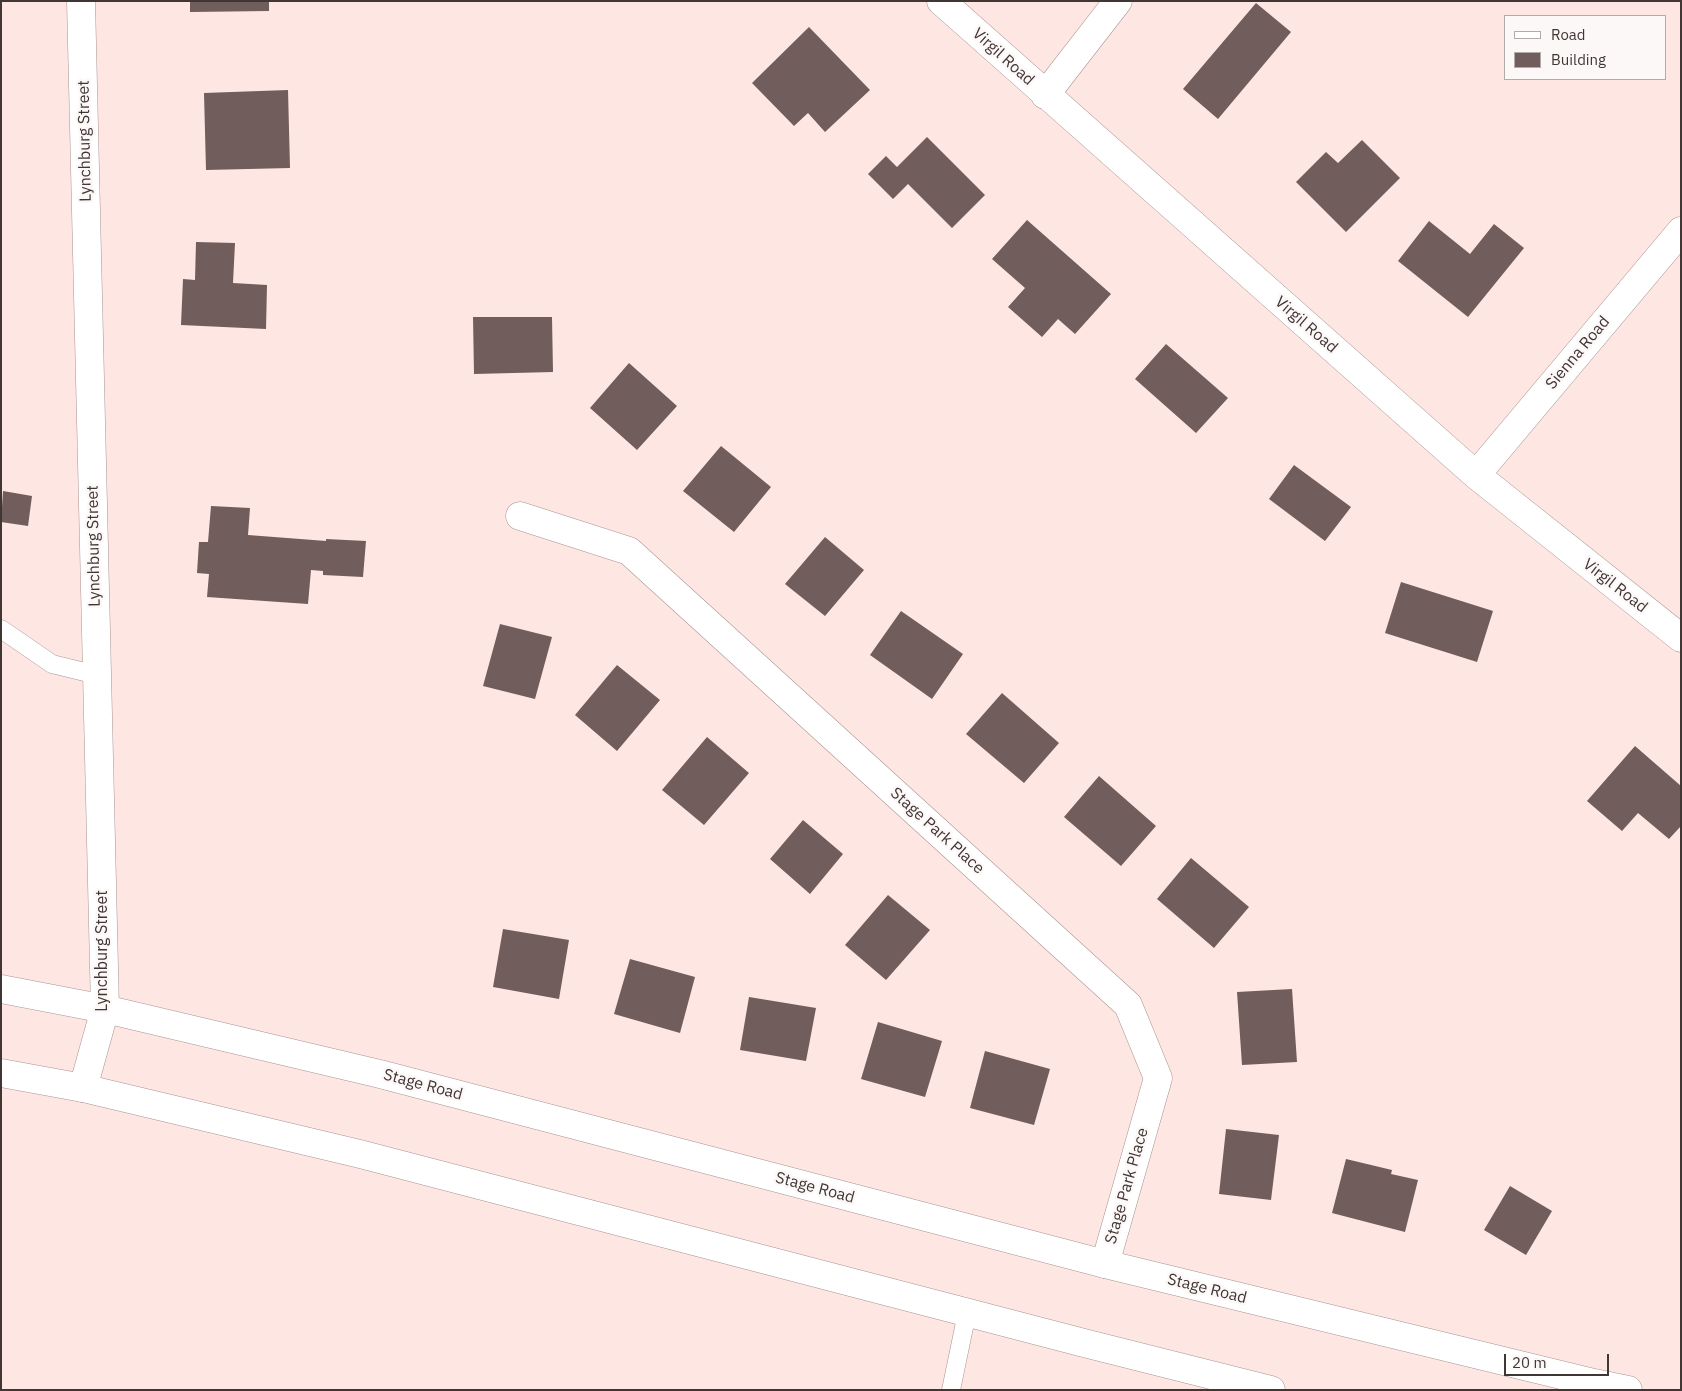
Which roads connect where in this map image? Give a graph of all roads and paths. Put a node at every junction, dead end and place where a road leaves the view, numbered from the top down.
1 (82, 1) edge
2 (940, 1) edge
3 (1118, 1) edge
4 (1045, 95) junction
5 (1681, 231) edge
6 (1476, 475) junction
7 (520, 516) dead end
8 (1, 629) edge
9 (1681, 638) edge
10 (98, 675) junction
11 (1, 989) edge
12 (105, 1009) junction
13 (1, 1073) edge
14 (83, 1088) junction
15 (1105, 1264) junction
16 (967, 1313) junction
17 (1593, 1387) edge
18 (951, 1390) edge
19 (1272, 1390) edge
20 (1628, 1390) edge

1 - 10 street, Lynchburg Street
2 - 4 street, Virgil Road
3 - 4 street
4 - 6 street, Virgil Road
5 - 6 street, Sienna Road
6 - 9 street, Virgil Road
7 - 15 street, Stage Park Place
8 - 10 lane
10 - 12 street, Lynchburg Street
11 - 12 street, Stage Road
12 - 14 street, Lynchburg Street
12 - 15 street, Stage Road
13 - 14 street
14 - 16 street
15 - 17 street, Stage Road
16 - 18 lane
16 - 19 street
17 - 20 street, Stage Road

